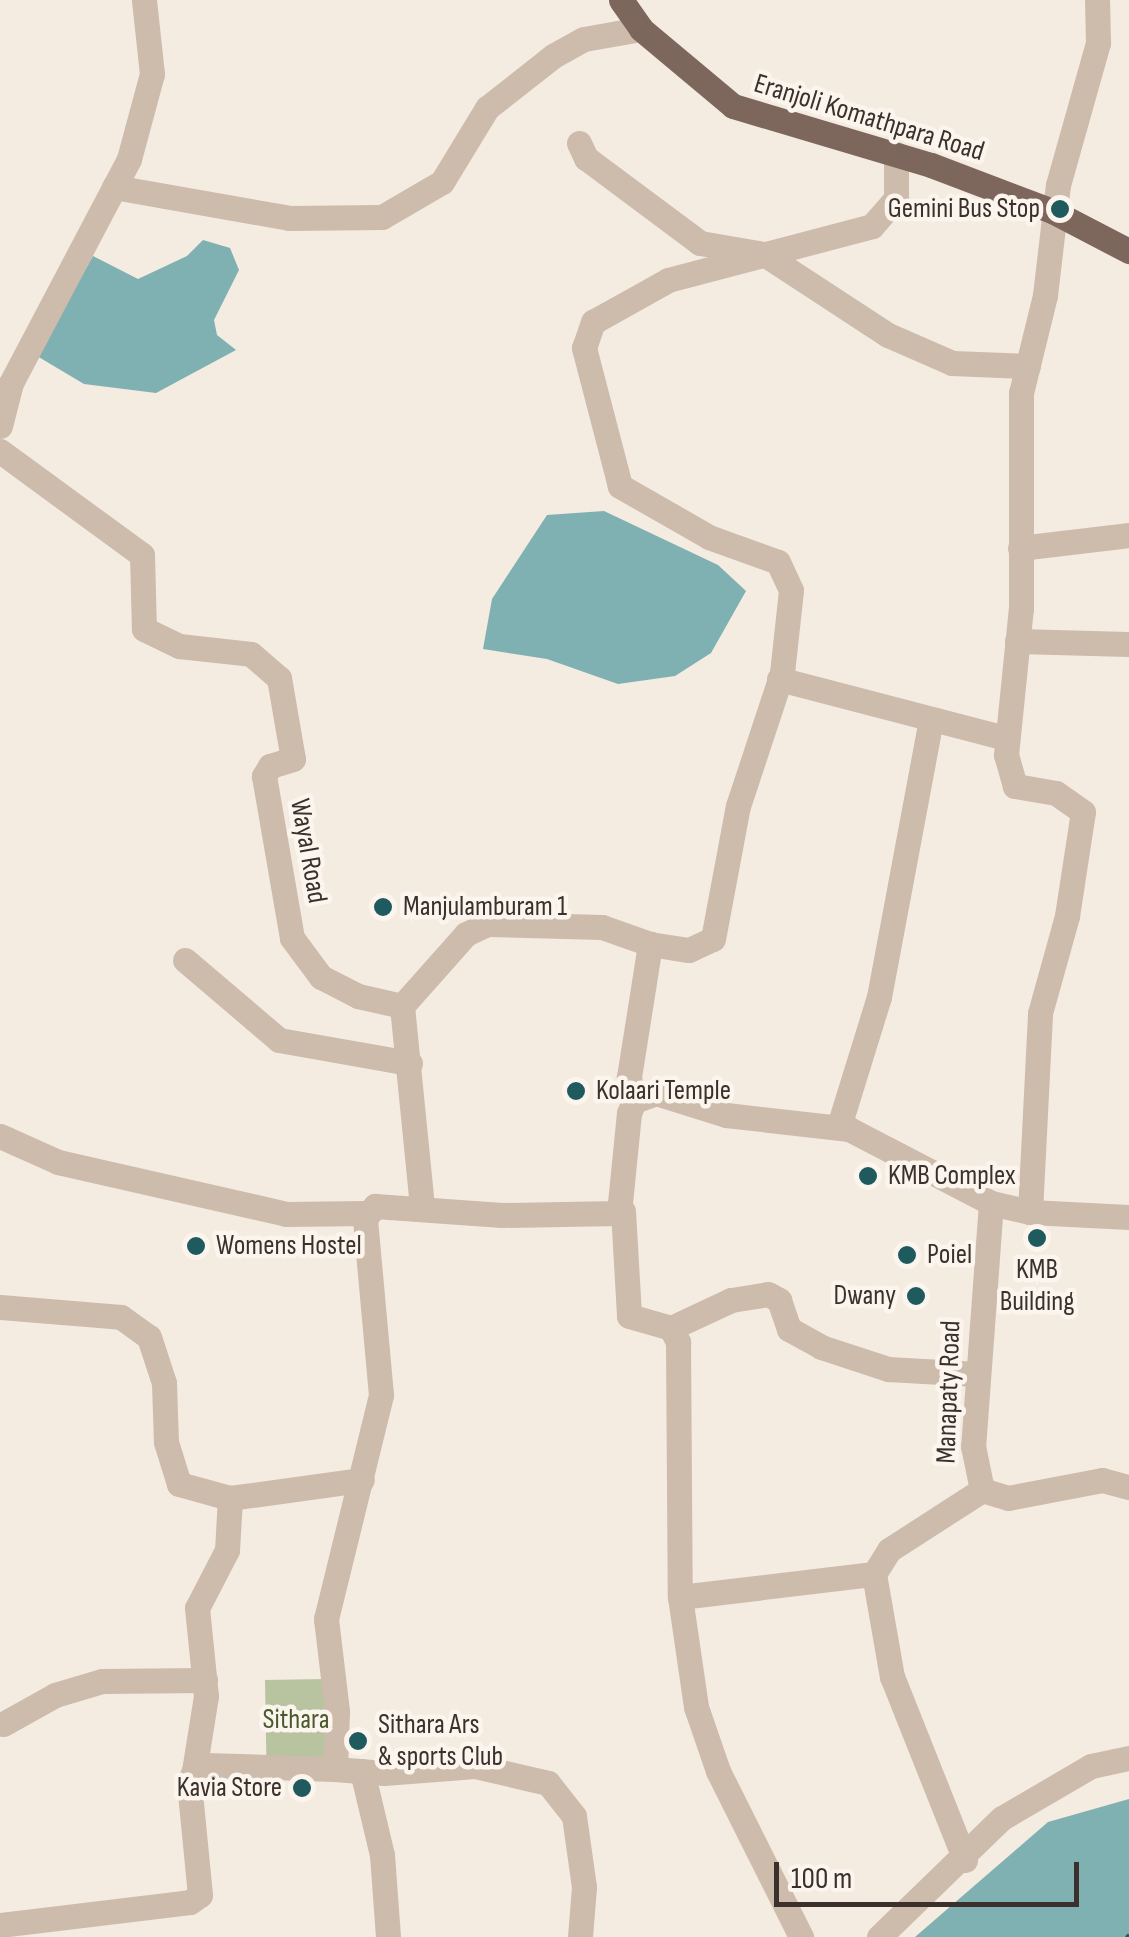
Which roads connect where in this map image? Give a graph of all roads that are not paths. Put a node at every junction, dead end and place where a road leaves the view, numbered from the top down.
1 (144, 0) edge
2 (621, 0) edge
3 (1097, 0) edge
4 (640, 29) junction
5 (580, 143) dead end
6 (896, 154) junction
7 (114, 187) junction
8 (1052, 211) junction
9 (1129, 251) edge
10 (764, 254) junction
11 (1028, 366) junction
12 (0, 426) edge
13 (0, 454) edge
14 (1129, 535) edge
15 (1020, 548) junction
16 (1017, 641) junction
17 (1129, 644) edge
18 (779, 680) junction
19 (931, 720) junction
20 (1006, 738) junction
21 (650, 944) junction
22 (185, 960) dead end
23 (402, 1006) junction
24 (410, 1063) junction
25 (634, 1101) junction
26 (839, 1126) junction
27 (0, 1136) edge
28 (991, 1203) junction
29 (422, 1208) junction
30 (623, 1211) junction
31 (1030, 1212) junction
32 (367, 1214) junction
33 (1129, 1217) edge
34 (0, 1308) edge
35 (671, 1328) junction
36 (977, 1374) junction
37 (362, 1480) junction
38 (1129, 1487) edge
39 (982, 1490) junction
40 (230, 1498) junction
41 (874, 1574) junction
42 (680, 1597) junction
43 (205, 1680) junction
44 (3, 1724) dead end
45 (1129, 1758) edge
46 (335, 1769) junction
47 (194, 1771) junction
48 (362, 1771) junction
49 (965, 1860) junction
50 (0, 1925) edge
51 (388, 1937) edge
52 (580, 1937) edge
53 (801, 1937) edge
54 (879, 1937) edge

1 - 7 street
2 - 4 main road, Eranjoli Komathpara Road
3 - 8 street
4 - 6 main road, Eranjoli Komathpara Road
4 - 7 street
5 - 10 street
6 - 8 main road, Eranjoli Komathpara Road
6 - 10 street
7 - 12 street
8 - 9 main road, Eranjoli Komathpara Road
8 - 11 street
10 - 11 street
10 - 18 street
11 - 15 street
13 - 23 street, Wayal Road
14 - 15 street
15 - 16 street
16 - 17 street
16 - 20 street
18 - 19 street
18 - 21 street
19 - 20 street
19 - 26 street
20 - 31 street
21 - 23 street
21 - 25 street
22 - 24 street
23 - 24 street
24 - 29 street
25 - 26 street
25 - 30 street
26 - 28 street
27 - 32 street
28 - 31 street
28 - 36 street, Manapaty Road
29 - 30 street
29 - 32 street
30 - 35 street
31 - 33 street
32 - 37 street
34 - 40 street
35 - 36 street
35 - 42 street
36 - 39 street, Manapaty Road
37 - 40 street
37 - 46 street
38 - 39 street, Manapaty Road
39 - 41 street
40 - 43 street
41 - 42 street
41 - 49 street
42 - 53 street
43 - 44 street
43 - 47 street
45 - 49 street
46 - 47 street
46 - 48 street
47 - 50 street
48 - 51 street
48 - 52 street
49 - 54 street

